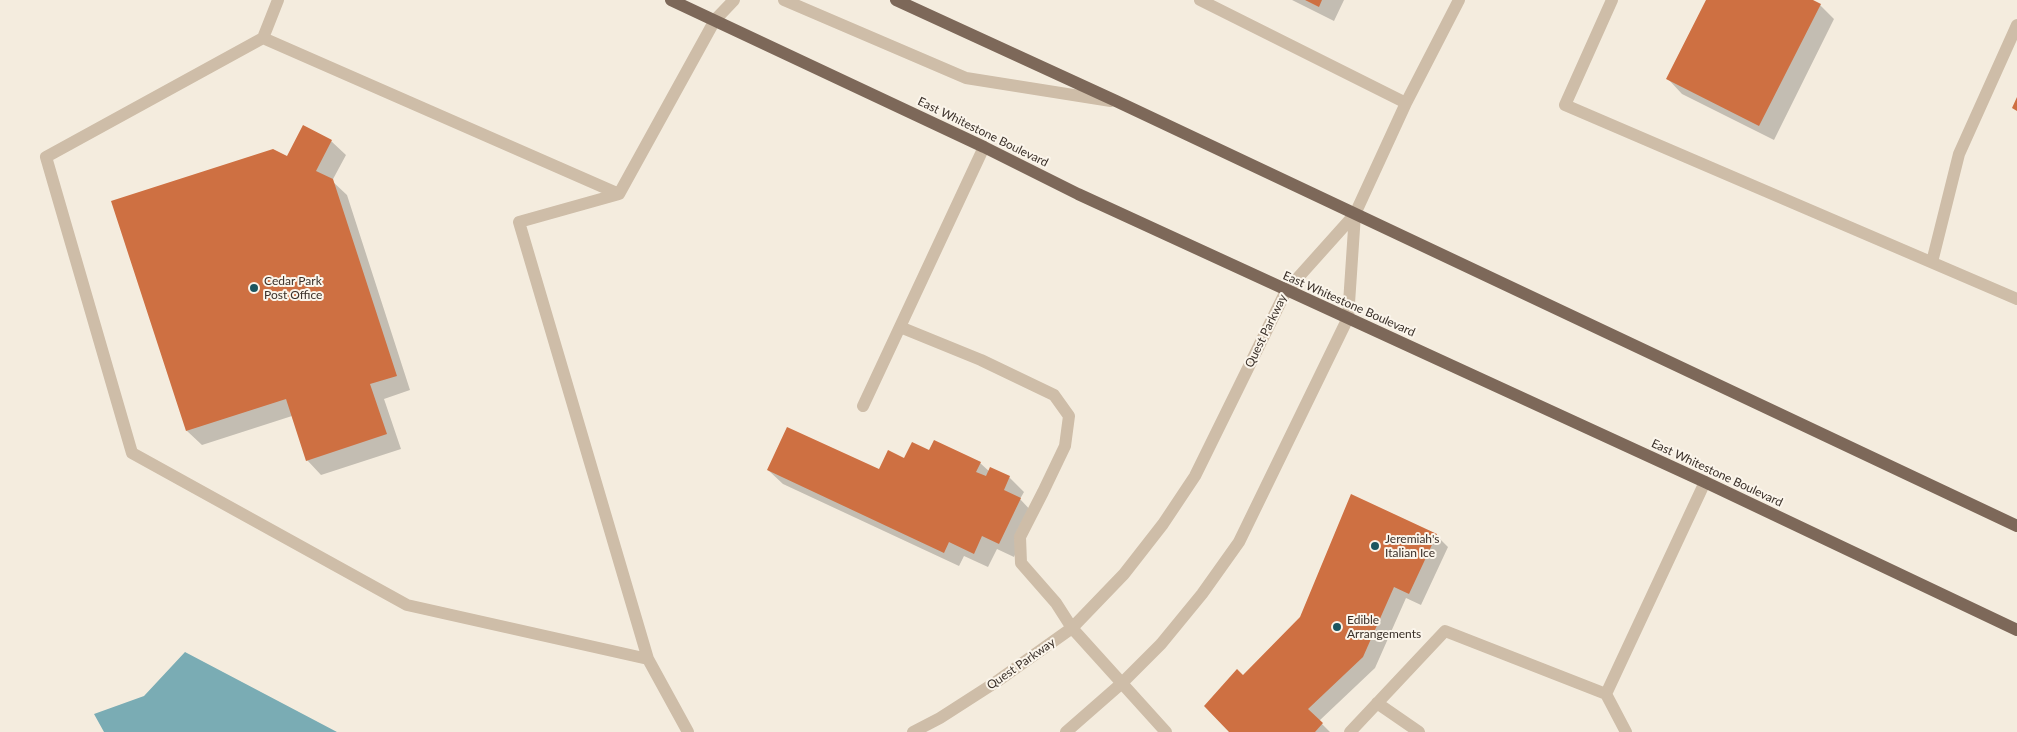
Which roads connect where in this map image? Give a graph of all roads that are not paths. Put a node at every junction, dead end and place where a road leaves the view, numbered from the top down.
1 (278, 0) edge
2 (670, 0) edge
3 (734, 0) edge
4 (784, 0) edge
5 (896, 0) edge
6 (1200, 0) edge
7 (1459, 0) edge
8 (1612, 0) edge
9 (715, 20) junction
10 (2017, 25) edge
11 (262, 38) junction
12 (1116, 101) junction
13 (1406, 103) junction
14 (984, 147) junction
15 (620, 194) junction
16 (1355, 214) junction
17 (1932, 262) junction
18 (1286, 291) junction
19 (2017, 299) edge
20 (1348, 318) junction
21 (900, 327) junction
22 (863, 406) dead end
23 (1705, 482) junction
24 (2016, 522) edge
25 (1072, 628) junction
26 (2017, 630) edge
27 (648, 660) junction
28 (1122, 683) junction
29 (1606, 694) junction
30 (1377, 703) junction
31 (688, 732) edge
32 (914, 732) edge
33 (1066, 732) edge
34 (1166, 732) edge
35 (1350, 732) edge
36 (1418, 732) edge
37 (1626, 732) edge

1 - 11 street
2 - 9 main road, East Whitestone Boulevard
3 - 9 street
4 - 12 street
5 - 12 main road
6 - 13 street
7 - 13 street
8 - 17 street
9 - 14 main road, East Whitestone Boulevard
9 - 15 street
10 - 17 street
11 - 15 street
11 - 27 street
12 - 16 main road
13 - 16 street
14 - 18 main road, East Whitestone Boulevard
14 - 21 street
15 - 27 street
16 - 18 street, Quest Parkway
16 - 20 street
16 - 24 main road
17 - 19 street
18 - 20 main road, East Whitestone Boulevard
18 - 25 street, Quest Parkway
20 - 23 main road, East Whitestone Boulevard
20 - 28 street
21 - 22 street
21 - 25 street
23 - 26 main road, East Whitestone Boulevard
23 - 29 street
25 - 28 street
25 - 32 street, Quest Parkway
27 - 31 street
28 - 33 street
28 - 34 street
29 - 30 street
29 - 37 street
30 - 35 street
30 - 36 street

